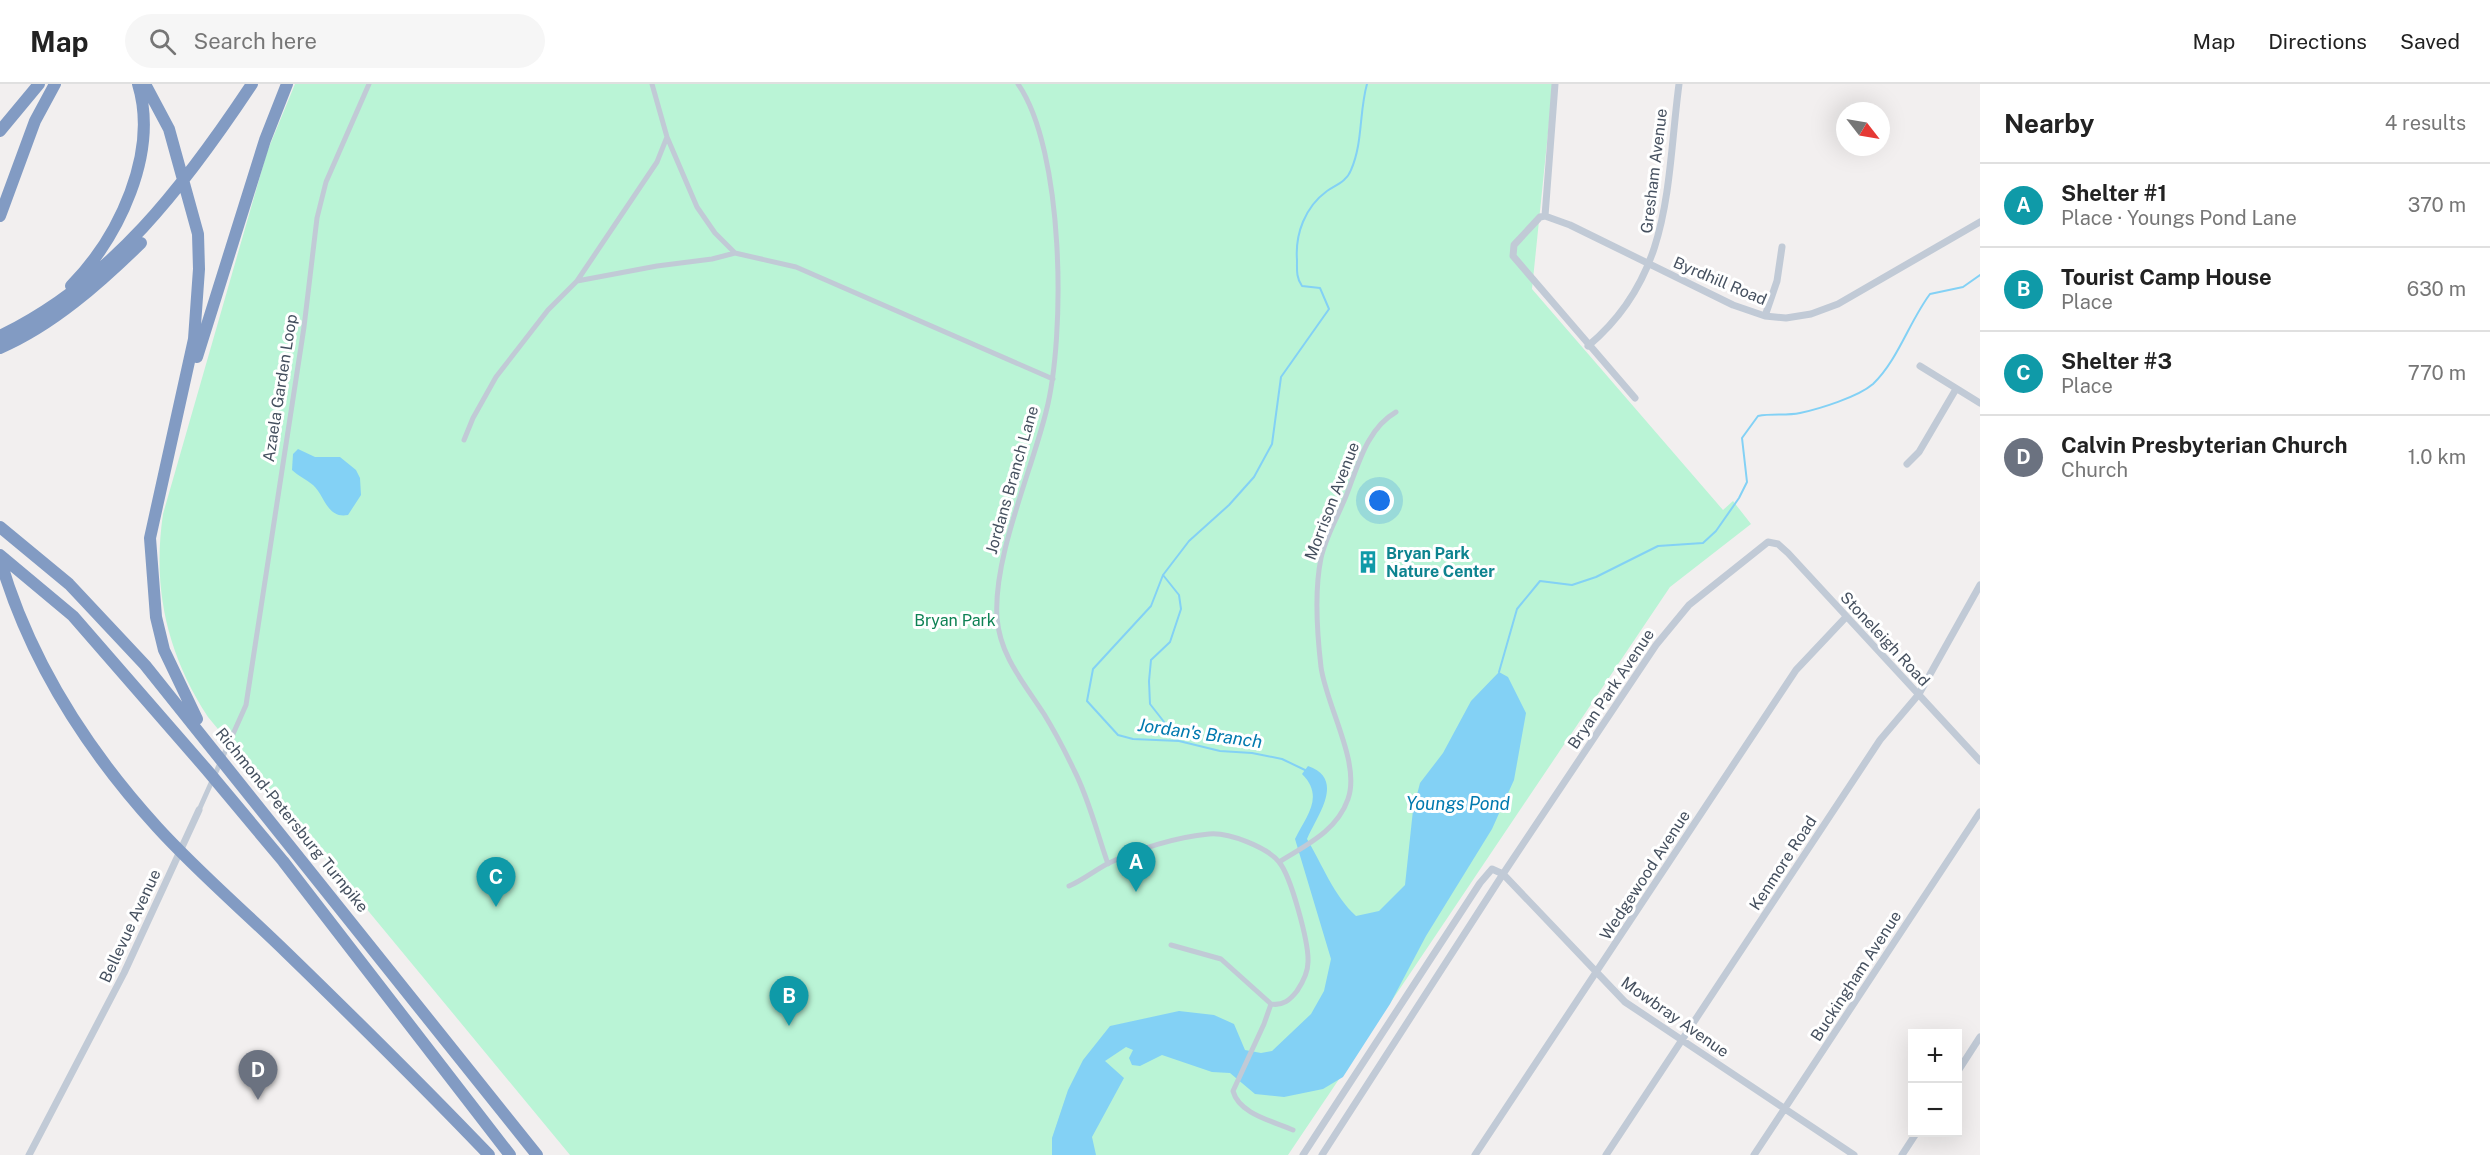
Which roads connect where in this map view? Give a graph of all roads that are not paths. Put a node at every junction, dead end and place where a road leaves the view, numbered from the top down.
1 (39, 84) edge
2 (55, 84) edge
3 (138, 84) edge
4 (144, 84) edge
5 (252, 84) edge
6 (287, 84) edge
7 (369, 84) edge
8 (652, 84) edge
9 (1018, 84) edge
10 (1555, 84) edge
11 (1678, 84) edge
12 (0, 131) edge
13 (667, 137) junction
14 (172, 201) junction
15 (0, 216) edge
16 (1545, 216) junction
17 (1980, 222) edge
18 (1782, 247) dead end
19 (735, 253) junction
20 (1649, 265) junction
21 (577, 281) junction
22 (51, 306) junction
23 (1765, 316) junction
24 (3, 340) edge
25 (1588, 346) junction
26 (1920, 366) dead end
27 (1053, 379) junction
28 (1956, 389) junction
29 (1635, 398) dead end
30 (1980, 403) edge
31 (1396, 412) dead end
32 (175, 427) junction
33 (464, 440) dead end
34 (1907, 464) dead end
35 (0, 526) edge
36 (1768, 542) joint
37 (0, 557) edge
38 (1980, 585) edge
39 (1846, 617) junction
40 (1919, 694) junction
41 (246, 705) joint
42 (210, 744) junction
43 (1980, 760) edge
44 (199, 810) joint
45 (1980, 812) edge
46 (1279, 862) junction
47 (1108, 864) junction
48 (1503, 874) junction
49 (1069, 886) dead end
50 (1171, 945) dead end
51 (1596, 974) junction
52 (1271, 1004) junction
53 (1980, 1037) edge
54 (1682, 1041) junction
55 (1962, 1065) edge
56 (1785, 1109) junction
57 (1293, 1130) dead end
58 (1914, 1137) edge
59 (29, 1155) edge
60 (489, 1155) edge
61 (510, 1155) edge
62 (537, 1155) edge
63 (1303, 1155) edge
64 (1322, 1155) edge
65 (1475, 1155) edge
66 (1606, 1155) edge
67 (1754, 1155) edge
68 (1854, 1155) edge
69 (1902, 1155) edge

1 - 12 highway
2 - 15 highway
3 - 22 highway
4 - 32 highway
5 - 14 highway
6 - 32 highway
7 - 41 street, Azaela Garden Loop
8 - 13 street
9 - 27 street, Jordans Branch Lane
10 - 16 street
11 - 20 street, Gresham Avenue
13 - 19 street
13 - 21 street
14 - 22 highway
14 - 24 highway
16 - 20 street, Byrdhill Road
16 - 25 street
17 - 23 street, Byrdhill Road
18 - 23 street
19 - 21 street
19 - 27 street
20 - 23 street, Byrdhill Road
20 - 25 street, Gresham Avenue
21 - 33 street
22 - 24 highway
25 - 29 street
26 - 28 street
27 - 47 street, Jordans Branch Lane
28 - 30 street
28 - 34 street
31 - 46 street, Morrison Avenue
32 - 42 highway
35 - 42 highway, Richmond-Petersburg Turnpike
36 - 39 street, Stoneleigh Road
36 - 48 street, Bryan Park Avenue
37 - 60 highway
37 - 61 highway, Richmond-Petersburg Turnpike
38 - 40 street, Kenmore Road
39 - 40 street, Stoneleigh Road
39 - 51 street, Wedgewood Avenue
40 - 43 street, Stoneleigh Road
40 - 54 street, Kenmore Road
41 - 44 street, Bellevue Avenue
42 - 62 highway, Richmond-Petersburg Turnpike
44 - 59 street, Bellevue Avenue
45 - 56 street, Buckingham Avenue
46 - 47 street
46 - 52 street
47 - 49 street
48 - 51 street, Mowbray Avenue
48 - 63 street
48 - 64 street, Bryan Park Avenue
50 - 52 street
51 - 54 street, Mowbray Avenue
51 - 65 street, Wedgewood Avenue
52 - 57 street
53 - 55 street
54 - 56 street, Mowbray Avenue
54 - 66 street, Kenmore Road
56 - 67 street, Buckingham Avenue
56 - 68 street, Mowbray Avenue
58 - 69 street

